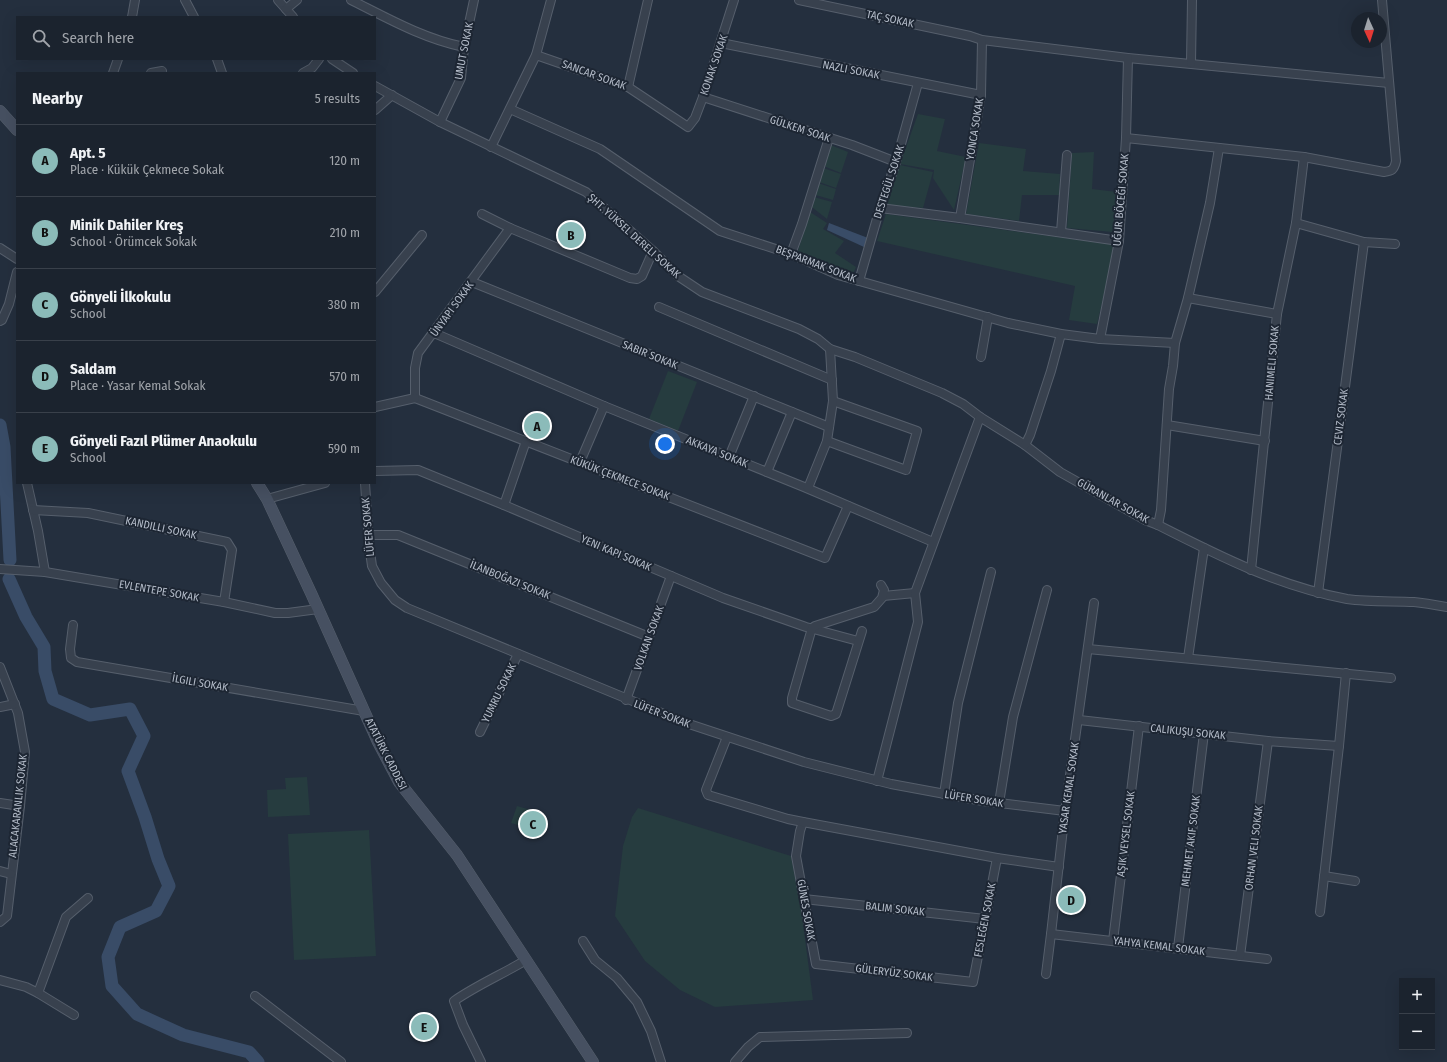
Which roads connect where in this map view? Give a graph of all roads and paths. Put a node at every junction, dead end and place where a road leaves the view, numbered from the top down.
1 (135, 0) edge
2 (185, 0) edge
3 (278, 0) edge
4 (297, 0) edge
5 (351, 0) edge
6 (474, 0) edge
7 (648, 0) edge
8 (734, 0) edge
9 (799, 0) edge
10 (1192, 0) edge
11 (1382, 0) edge
12 (549, 1) edge
13 (286, 9) junction
14 (132, 16) edge
15 (193, 16) edge
16 (292, 16) edge
17 (982, 40) junction
18 (721, 43) junction
19 (464, 47) junction
20 (536, 55) junction
21 (1128, 58) junction
22 (118, 60) edge
23 (217, 60) edge
24 (318, 60) edge
25 (334, 60) edge
26 (1191, 63) junction
27 (113, 72) edge
28 (222, 72) edge
29 (305, 72) edge
30 (352, 72) edge
31 (918, 83) junction
32 (1389, 83) junction
33 (376, 87) edge
34 (628, 87) junction
35 (392, 95) junction
36 (981, 96) junction
37 (703, 97) junction
38 (376, 109) edge
39 (510, 109) junction
40 (0, 111) edge
41 (440, 122) junction
42 (688, 127) joint
43 (16, 129) edge
44 (829, 138) junction
45 (1126, 138) junction
46 (491, 147) junction
47 (1218, 148) junction
48 (1067, 155) dead end
49 (1304, 157) junction
50 (896, 162) junction
51 (880, 208) junction
52 (482, 214) dead end
53 (960, 218) junction
54 (1296, 223) junction
55 (510, 228) junction
56 (1061, 232) junction
57 (422, 235) dead end
58 (1119, 241) junction
59 (1364, 242) junction
60 (1395, 244) dead end
61 (0, 248) edge
62 (653, 251) junction
63 (791, 254) junction
64 (16, 258) edge
65 (16, 276) edge
66 (859, 281) junction
67 (472, 282) junction
68 (376, 291) edge
69 (1188, 298) junction
70 (659, 307) dead end
71 (1277, 314) junction
72 (988, 317) junction
73 (0, 321) edge
74 (434, 333) junction
75 (1061, 334) junction
76 (1100, 339) junction
77 (1175, 343) junction
78 (830, 349) junction
79 (981, 357) dead end
80 (832, 380) junction
81 (754, 396) junction
82 (415, 398) junction
83 (833, 401) junction
84 (604, 406) junction
85 (376, 407) edge
86 (792, 412) junction
87 (980, 417) junction
88 (1167, 425) junction
89 (829, 427) junction
90 (526, 441) junction
91 (1265, 441) junction
92 (827, 442) junction
93 (1025, 445) junction
94 (729, 456) junction
95 (580, 462) junction
96 (376, 471) edge
97 (767, 472) junction
98 (27, 484) edge
99 (258, 484) edge
100 (321, 484) edge
101 (365, 484) edge
102 (808, 488) junction
103 (267, 499) junction
104 (504, 505) junction
105 (848, 506) junction
106 (33, 510) junction
107 (1158, 525) junction
108 (368, 535) junction
109 (933, 542) junction
110 (1204, 548) junction
111 (0, 569) edge
112 (1252, 570) junction
113 (45, 572) junction
114 (991, 572) dead end
115 (672, 576) junction
116 (881, 585) dead end
117 (1047, 590) dead end
118 (915, 593) junction
119 (1318, 593) junction
120 (883, 596) junction
121 (224, 602) junction
122 (1094, 604) dead end
123 (1447, 607) edge
124 (318, 609) junction
125 (73, 625) dead end
126 (812, 628) junction
127 (862, 631) dead end
128 (649, 637) junction
129 (858, 641) junction
130 (1088, 649) junction
131 (518, 654) junction
132 (1188, 658) junction
133 (0, 667) edge
134 (1346, 673) junction
135 (1391, 678) dead end
136 (626, 700) junction
137 (15, 704) junction
138 (0, 707) edge
139 (364, 711) junction
140 (1078, 720) junction
141 (1140, 726) junction
142 (480, 732) dead end
143 (1204, 733) junction
144 (727, 737) junction
145 (1268, 741) junction
146 (1339, 746) junction
147 (876, 780) junction
148 (944, 794) junction
149 (0, 803) edge
150 (999, 803) junction
151 (20, 806) junction
152 (1065, 811) junction
153 (803, 822) junction
154 (997, 858) junction
155 (1059, 867) junction
156 (0, 871) edge
157 (11, 874) junction
158 (1324, 876) junction
159 (1356, 881) dead end
160 (88, 898) dead end
161 (804, 899) junction
162 (1320, 912) dead end
163 (986, 919) junction
164 (0, 922) edge
165 (1052, 934) junction
166 (583, 941) dead end
167 (1114, 941) junction
168 (1178, 948) junction
169 (1240, 956) junction
170 (1267, 959) dead end
171 (526, 960) junction
172 (816, 964) joint
173 (1046, 974) dead end
174 (0, 980) edge
175 (973, 982) joint
176 (38, 993) junction
177 (255, 996) dead end
178 (74, 1015) dead end
179 (907, 1033) dead end
180 (342, 1062) edge
181 (481, 1062) edge
182 (593, 1062) edge
183 (661, 1062) edge
184 (735, 1062) edge

1 - 14 street
2 - 15 street
3 - 13 street
4 - 13 street
5 - 19 street
6 - 19 street, UMUT SOKAK
7 - 34 street
8 - 18 street, KONAK SOKAK
9 - 17 street, TAÇ SOKAK
10 - 26 street
11 - 32 street
12 - 20 street
13 - 16 street
17 - 21 street, TAÇ SOKAK
17 - 36 street, YONCA SOKAK
18 - 31 street
18 - 37 street, KONAK SOKAK
19 - 41 street, UMUT SOKAK
20 - 34 street, SANCAR SOKAK
20 - 39 street
21 - 26 street, TAÇ SOKAK
21 - 45 street, UĞUR BÖCEĞI SOKAK
22 - 27 street
23 - 28 street
24 - 29 street
25 - 30 street
26 - 32 street, TAÇ SOKAK
31 - 36 street
31 - 50 street, DESTEGÜL SOKAK
32 - 49 street
33 - 35 street, ŞHT. YÜKSEL DERELI SOKAK
34 - 42 street, SANCAR SOKAK
35 - 38 street
35 - 41 street, ŞHT. YÜKSEL DERELI SOKAK
36 - 53 street, YONCA SOKAK
37 - 42 street, KONAK SOKAK
37 - 44 street, GÜLKEM SOAK
39 - 46 street
39 - 63 street, BEŞPARMAK SOKAK
40 - 43 main road
41 - 46 street, ŞHT. YÜKSEL DERELI SOKAK
44 - 50 street, GÜLKEM SOAK
44 - 63 street
45 - 47 street
45 - 58 street, UĞUR BÖCEĞI SOKAK
46 - 62 street, ŞHT. YÜKSEL DERELI SOKAK
47 - 49 street
47 - 69 street
48 - 56 street
49 - 54 street
50 - 51 street, DESTEGÜL SOKAK
51 - 53 street
51 - 66 street, DESTEGÜL SOKAK
52 - 55 street
53 - 56 street
54 - 59 street
54 - 71 street
55 - 62 street
55 - 67 street
56 - 58 street
57 - 68 street
58 - 76 street, UĞUR BÖCEĞI SOKAK
59 - 60 street
59 - 119 street, CEVIZ SOKAK
61 - 64 street
62 - 78 street, ŞHT. YÜKSEL DERELI SOKAK
63 - 66 street, BEŞPARMAK SOKAK
65 - 73 street
66 - 72 street, BEŞPARMAK SOKAK
67 - 74 street
67 - 81 street
69 - 71 street
69 - 77 street
70 - 80 street
71 - 91 street
72 - 75 street, BEŞPARMAK SOKAK
72 - 79 street
74 - 82 street
74 - 84 street, AKKAYA SOKAK
75 - 76 street, BEŞPARMAK SOKAK
75 - 93 street
76 - 77 street, BEŞPARMAK SOKAK
77 - 88 street
78 - 80 street
78 - 87 street, GÜRANLAR SOKAK
80 - 83 street
81 - 86 street
81 - 94 street
82 - 85 street
82 - 90 street, KÜKÜK ÇEKMECE SOKAK
83 - 89 street
83 - 92 street
84 - 94 street, AKKAYA SOKAK
84 - 95 street
86 - 89 street
86 - 97 street
87 - 93 street, GÜRANLAR SOKAK
87 - 109 street
88 - 91 street
88 - 107 street
89 - 92 street
90 - 95 street, KÜKÜK ÇEKMECE SOKAK
90 - 104 street
91 - 112 street
92 - 102 street
93 - 107 street, GÜRANLAR SOKAK
94 - 97 street, AKKAYA SOKAK
95 - 105 street, KÜKÜK ÇEKMECE SOKAK
96 - 104 street
97 - 102 street, AKKAYA SOKAK
98 - 106 street
99 - 103 main road, ATATÜRK CADDESI
100 - 103 street
101 - 108 street, LÜFER SOKAK
102 - 105 street, AKKAYA SOKAK
103 - 124 main road, ATATÜRK CADDESI
104 - 115 street
105 - 109 street, AKKAYA SOKAK
106 - 113 street
106 - 121 street, KANDILLI SOKAK
107 - 110 street, GÜRANLAR SOKAK
108 - 128 street
108 - 131 street, LÜFER SOKAK
109 - 118 street
110 - 112 street, GÜRANLAR SOKAK
110 - 132 street
111 - 113 street, EVLENTEPE SOKAK
112 - 119 street, GÜRANLAR SOKAK
113 - 121 street, EVLENTEPE SOKAK
114 - 148 street
115 - 126 street
115 - 128 street, VOLKAN SOKAK
116 - 120 street
117 - 150 street
118 - 120 street
118 - 147 street
119 - 123 street, GÜRANLAR SOKAK
120 - 126 street
121 - 124 street, EVLENTEPE SOKAK
122 - 130 street, YASAR KEMAL SOKAK
124 - 139 main road, ATATÜRK CADDESI
125 - 139 street, İLGILI SOKAK
126 - 129 street
126 - 129 street
127 - 129 street
128 - 136 street, VOLKAN SOKAK
130 - 132 street
130 - 140 street, YASAR KEMAL SOKAK
131 - 136 street, LÜFER SOKAK
131 - 142 street, YUMRU SOKAK
132 - 134 street
133 - 137 street
134 - 135 street
134 - 146 street
136 - 144 street, LÜFER SOKAK
137 - 138 street
137 - 151 street
139 - 171 main road, ATATÜRK CADDESI
140 - 141 street
140 - 152 street, YASAR KEMAL SOKAK
141 - 143 street
141 - 167 street
143 - 145 street
143 - 168 street, MEHMET AKIF SOKAK
144 - 147 street, LÜFER SOKAK
144 - 153 street
145 - 146 street
145 - 169 street, ORHAN VELI SOKAK
146 - 158 street
147 - 148 street, LÜFER SOKAK
148 - 150 street, LÜFER SOKAK
149 - 151 street
150 - 152 street, LÜFER SOKAK
151 - 157 street
152 - 155 street, YASAR KEMAL SOKAK
153 - 154 street
153 - 161 street, GÜNES SOKAK
154 - 155 street
154 - 163 street, FESLEĞEN SOKAK
155 - 165 street, YASAR KEMAL SOKAK
156 - 157 street
157 - 164 street
158 - 159 street
158 - 162 street
160 - 176 street
161 - 163 street
161 - 172 street, GÜNES SOKAK
163 - 175 street, FESLEĞEN SOKAK
165 - 167 street, YAHYA KEMAL SOKAK
165 - 173 street, YASAR KEMAL SOKAK
166 - 183 street
167 - 168 street, YAHYA KEMAL SOKAK
168 - 169 street, YAHYA KEMAL SOKAK
169 - 170 street, YAHYA KEMAL SOKAK
171 - 181 street
171 - 182 main road, ATATÜRK CADDESI
172 - 175 street, GÜLERYÜZ SOKAK
174 - 176 street
176 - 178 street
177 - 180 street
179 - 184 street

